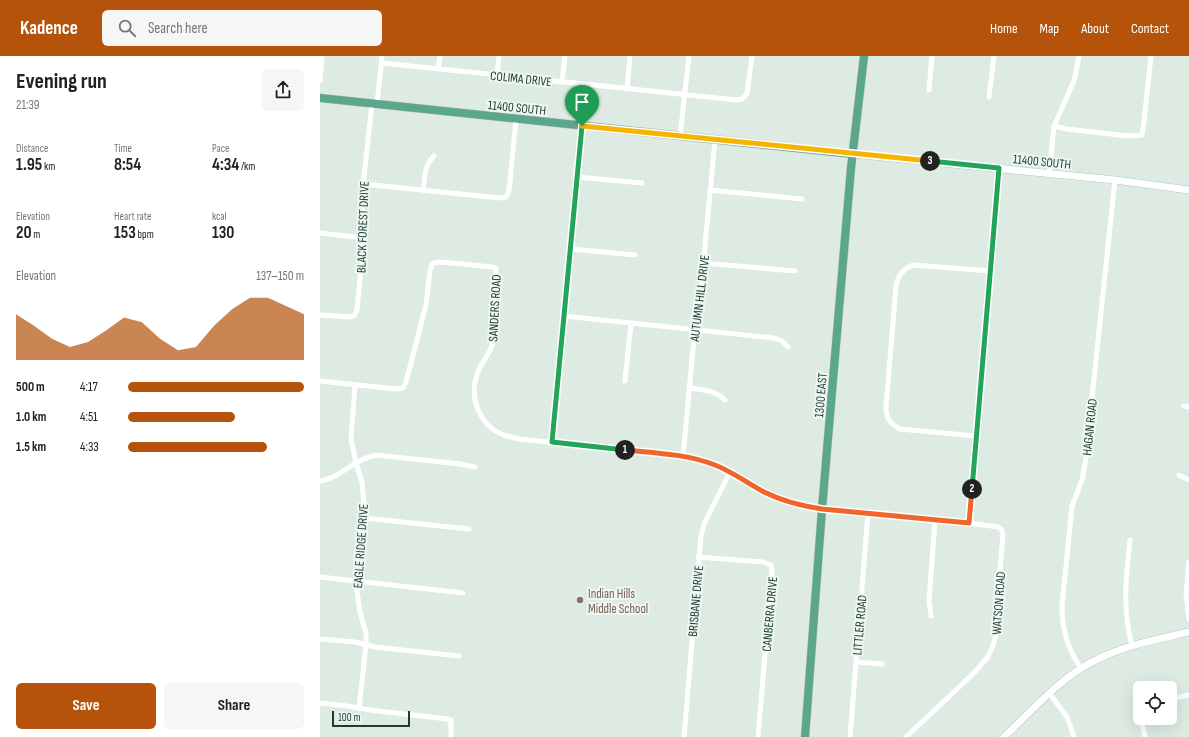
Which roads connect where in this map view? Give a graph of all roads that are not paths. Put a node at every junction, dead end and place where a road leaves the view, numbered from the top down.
1 (322, 56) edge
2 (382, 56) edge
3 (440, 56) edge
4 (499, 56) edge
5 (564, 56) edge
6 (630, 56) edge
7 (689, 56) edge
8 (752, 56) edge
9 (864, 56) edge
10 (932, 56) edge
11 (994, 56) edge
12 (1079, 56) edge
13 (1151, 56) edge
14 (382, 63) junction
15 (438, 69) junction
16 (497, 75) junction
17 (320, 81) edge
18 (562, 82) junction
19 (627, 88) junction
20 (929, 90) dead end
21 (685, 95) junction
22 (990, 97) dead end
23 (320, 98) edge
24 (375, 104) junction
25 (516, 119) junction
26 (582, 126) junction
27 (1054, 126) junction
28 (680, 136) junction
29 (715, 140) junction
30 (853, 154) junction
31 (434, 156) dead end
32 (999, 168) junction
33 (1049, 174) junction
34 (577, 176) junction
35 (1115, 180) junction
36 (642, 183) dead end
37 (364, 184) junction
38 (423, 190) junction
39 (710, 190) junction
40 (1189, 190) edge
41 (802, 198) dead end
42 (320, 233) edge
43 (364, 238) junction
44 (571, 249) junction
45 (635, 255) dead end
46 (703, 263) junction
47 (795, 271) dead end
48 (990, 271) junction
49 (320, 315) edge
50 (564, 316) junction
51 (631, 323) junction
52 (695, 329) junction
53 (788, 347) dead end
54 (625, 381) dead end
55 (320, 382) edge
56 (355, 385) junction
57 (690, 388) junction
58 (725, 400) dead end
59 (976, 436) junction
60 (552, 442) junction
61 (683, 456) junction
62 (356, 463) junction
63 (475, 467) dead end
64 (730, 472) junction
65 (1179, 475) dead end
66 (1189, 480) edge
67 (320, 481) edge
68 (822, 509) junction
69 (868, 513) junction
70 (364, 518) junction
71 (935, 520) junction
72 (969, 523) junction
73 (469, 529) dead end
74 (1001, 529) joint
75 (1130, 540) dead end
76 (698, 557) junction
77 (1189, 562) edge
78 (320, 577) edge
79 (358, 581) junction
80 (463, 593) dead end
81 (931, 616) dead end
82 (1189, 619) edge
83 (1189, 632) edge
84 (320, 639) edge
85 (366, 645) junction
86 (1132, 646) junction
87 (459, 656) dead end
88 (856, 662) junction
89 (882, 664) dead end
90 (1082, 668) junction
91 (1050, 694) junction
92 (1189, 695) edge
93 (1177, 698) edge
94 (320, 703) edge
95 (359, 708) junction
96 (1142, 725) edge
97 (451, 737) edge
98 (684, 737) edge
99 (758, 737) edge
100 (805, 737) edge
101 (850, 737) edge
102 (906, 737) edge
103 (1004, 737) edge
104 (1074, 737) edge
105 (1145, 737) edge

1 - 17 street
2 - 14 street, BLACK FOREST DRIVE
3 - 15 street
4 - 16 street
5 - 18 street
6 - 19 street
7 - 21 street
8 - 21 street, COLIMA DRIVE
9 - 30 main road, 1300 EAST
10 - 20 street
11 - 22 street
12 - 27 street
13 - 27 street
14 - 15 street, COLIMA DRIVE
14 - 24 street, BLACK FOREST DRIVE
15 - 16 street, COLIMA DRIVE
16 - 18 street, COLIMA DRIVE
18 - 19 street, COLIMA DRIVE
19 - 21 street, COLIMA DRIVE
21 - 28 street
23 - 24 main road, 11400 SOUTH
24 - 25 main road, 11400 SOUTH
24 - 37 street, BLACK FOREST DRIVE
25 - 26 main road, 11400 SOUTH
25 - 38 street
26 - 28 main road, 11400 SOUTH
26 - 34 street
27 - 33 street
28 - 29 main road, 11400 SOUTH
29 - 30 main road, 11400 SOUTH
29 - 39 street, AUTUMN HILL DRIVE
30 - 32 main road, 11400 SOUTH
30 - 68 main road, 1300 EAST
31 - 38 street
32 - 33 main road, 11400 SOUTH
32 - 48 street
33 - 35 main road, 11400 SOUTH
34 - 36 street
34 - 44 street
35 - 40 main road, 11400 SOUTH
35 - 90 street, HAGAN ROAD
37 - 38 street
37 - 43 street, BLACK FOREST DRIVE
39 - 41 street
39 - 46 street, AUTUMN HILL DRIVE
42 - 43 street
43 - 49 street, BLACK FOREST DRIVE
44 - 45 street
44 - 50 street
46 - 47 street
46 - 52 street, AUTUMN HILL DRIVE
48 - 59 street
48 - 59 street
50 - 51 street
50 - 60 street
51 - 52 street
51 - 54 street
52 - 53 street
52 - 57 street, AUTUMN HILL DRIVE
55 - 56 street
56 - 60 street, SANDERS ROAD
56 - 62 street, EAGLE RIDGE DRIVE
57 - 58 street
57 - 61 street, AUTUMN HILL DRIVE
59 - 72 street
60 - 61 street, SANDERS ROAD
61 - 64 street, SANDERS ROAD
62 - 63 street
62 - 67 street
62 - 70 street, EAGLE RIDGE DRIVE
64 - 68 street, SANDERS ROAD
64 - 76 street, BRISBANE DRIVE
65 - 66 street
68 - 69 street, SANDERS ROAD
68 - 100 main road, 1300 EAST
69 - 71 street, SANDERS ROAD
69 - 88 street, LITTLER ROAD
70 - 73 street
70 - 79 street, EAGLE RIDGE DRIVE
71 - 72 street, SANDERS ROAD
71 - 81 street
72 - 74 street, SANDERS ROAD
74 - 102 street, WATSON ROAD
75 - 86 street
76 - 98 street, BRISBANE DRIVE
76 - 99 street, CANBERRA DRIVE
77 - 82 street
78 - 79 street
79 - 80 street
79 - 85 street, EAGLE RIDGE DRIVE
83 - 86 main road
84 - 85 street
85 - 87 street
85 - 95 street, EAGLE RIDGE DRIVE
86 - 90 main road
88 - 89 street
88 - 101 street, LITTLER ROAD
90 - 91 main road
91 - 103 main road
91 - 104 street
92 - 93 street
94 - 95 street
95 - 97 street
96 - 105 street

